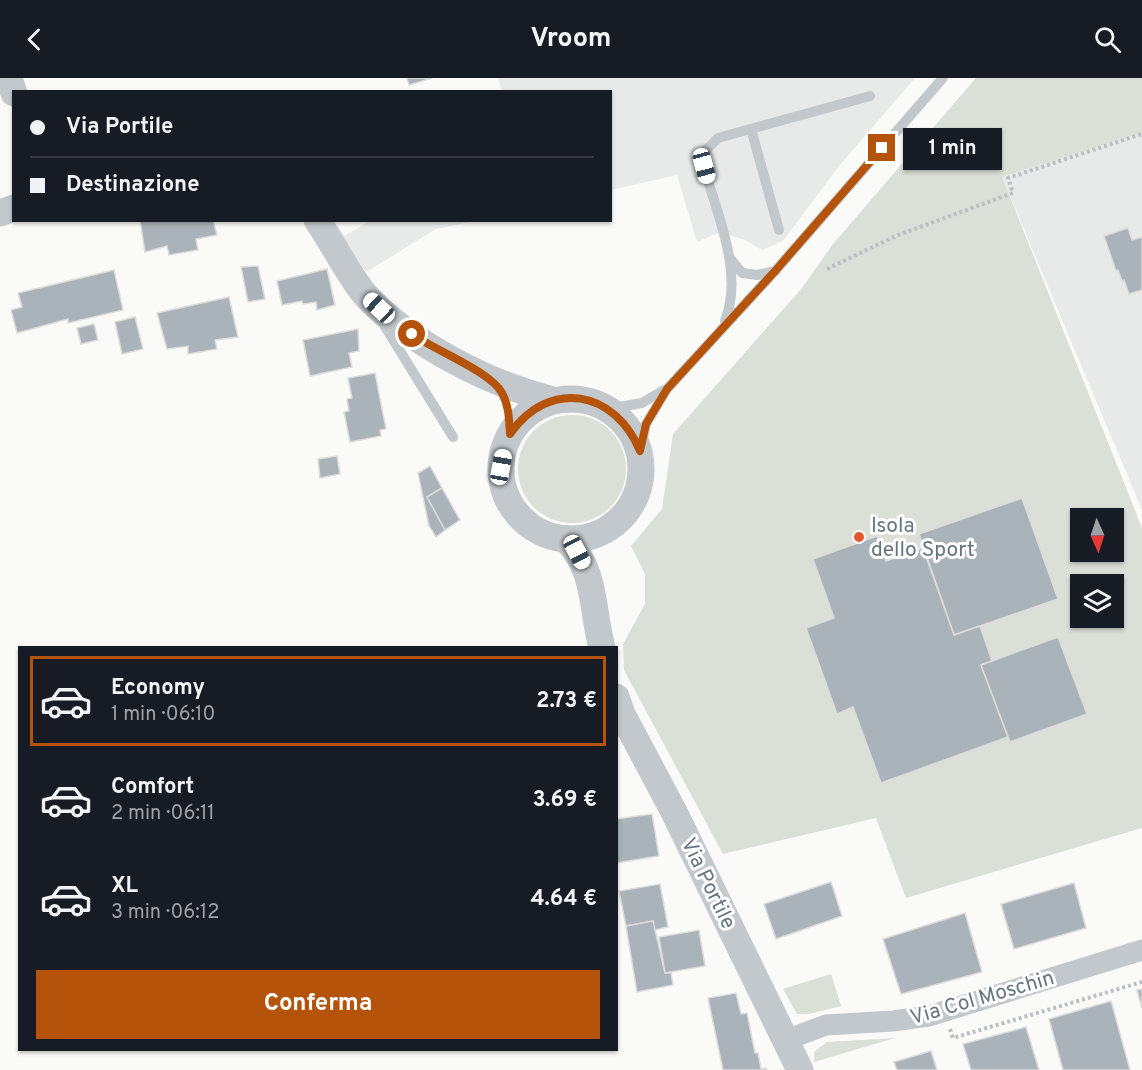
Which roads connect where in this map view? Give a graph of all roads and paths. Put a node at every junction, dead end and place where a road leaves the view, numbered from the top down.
1 (943, 78) edge
2 (870, 96) dead end
3 (751, 129) junction
4 (1142, 134) edge
5 (318, 222) edge
6 (779, 230) dead end
7 (728, 255) junction
8 (827, 269) dead end
9 (776, 270) junction
10 (366, 295) junction
11 (722, 328) junction
12 (484, 374) junction
13 (667, 389) junction
14 (554, 400) junction
15 (608, 409) junction
16 (510, 434) junction
17 (453, 437) dead end
18 (640, 451) junction
19 (612, 527) junction
20 (566, 539) junction
21 (595, 604) junction
22 (602, 646) edge
23 (618, 703) edge
24 (1142, 951) edge
25 (786, 1040) junction
26 (800, 1070) edge

1 - 9 lane
2 - 3 lane
3 - 6 lane
3 - 7 lane
4 - 8 path
5 - 10 street
7 - 9 lane
7 - 11 lane
9 - 11 lane
10 - 12 street
10 - 17 lane
11 - 13 lane
12 - 14 street
12 - 16 street
13 - 15 lane
13 - 18 lane
14 - 15 street
14 - 16 street
15 - 18 street
16 - 20 street
18 - 19 street
19 - 20 street
19 - 21 street
20 - 21 street
21 - 22 street
23 - 25 street, Via Portile
24 - 25 street, Via Col Moschin
25 - 26 street, Via Portile

